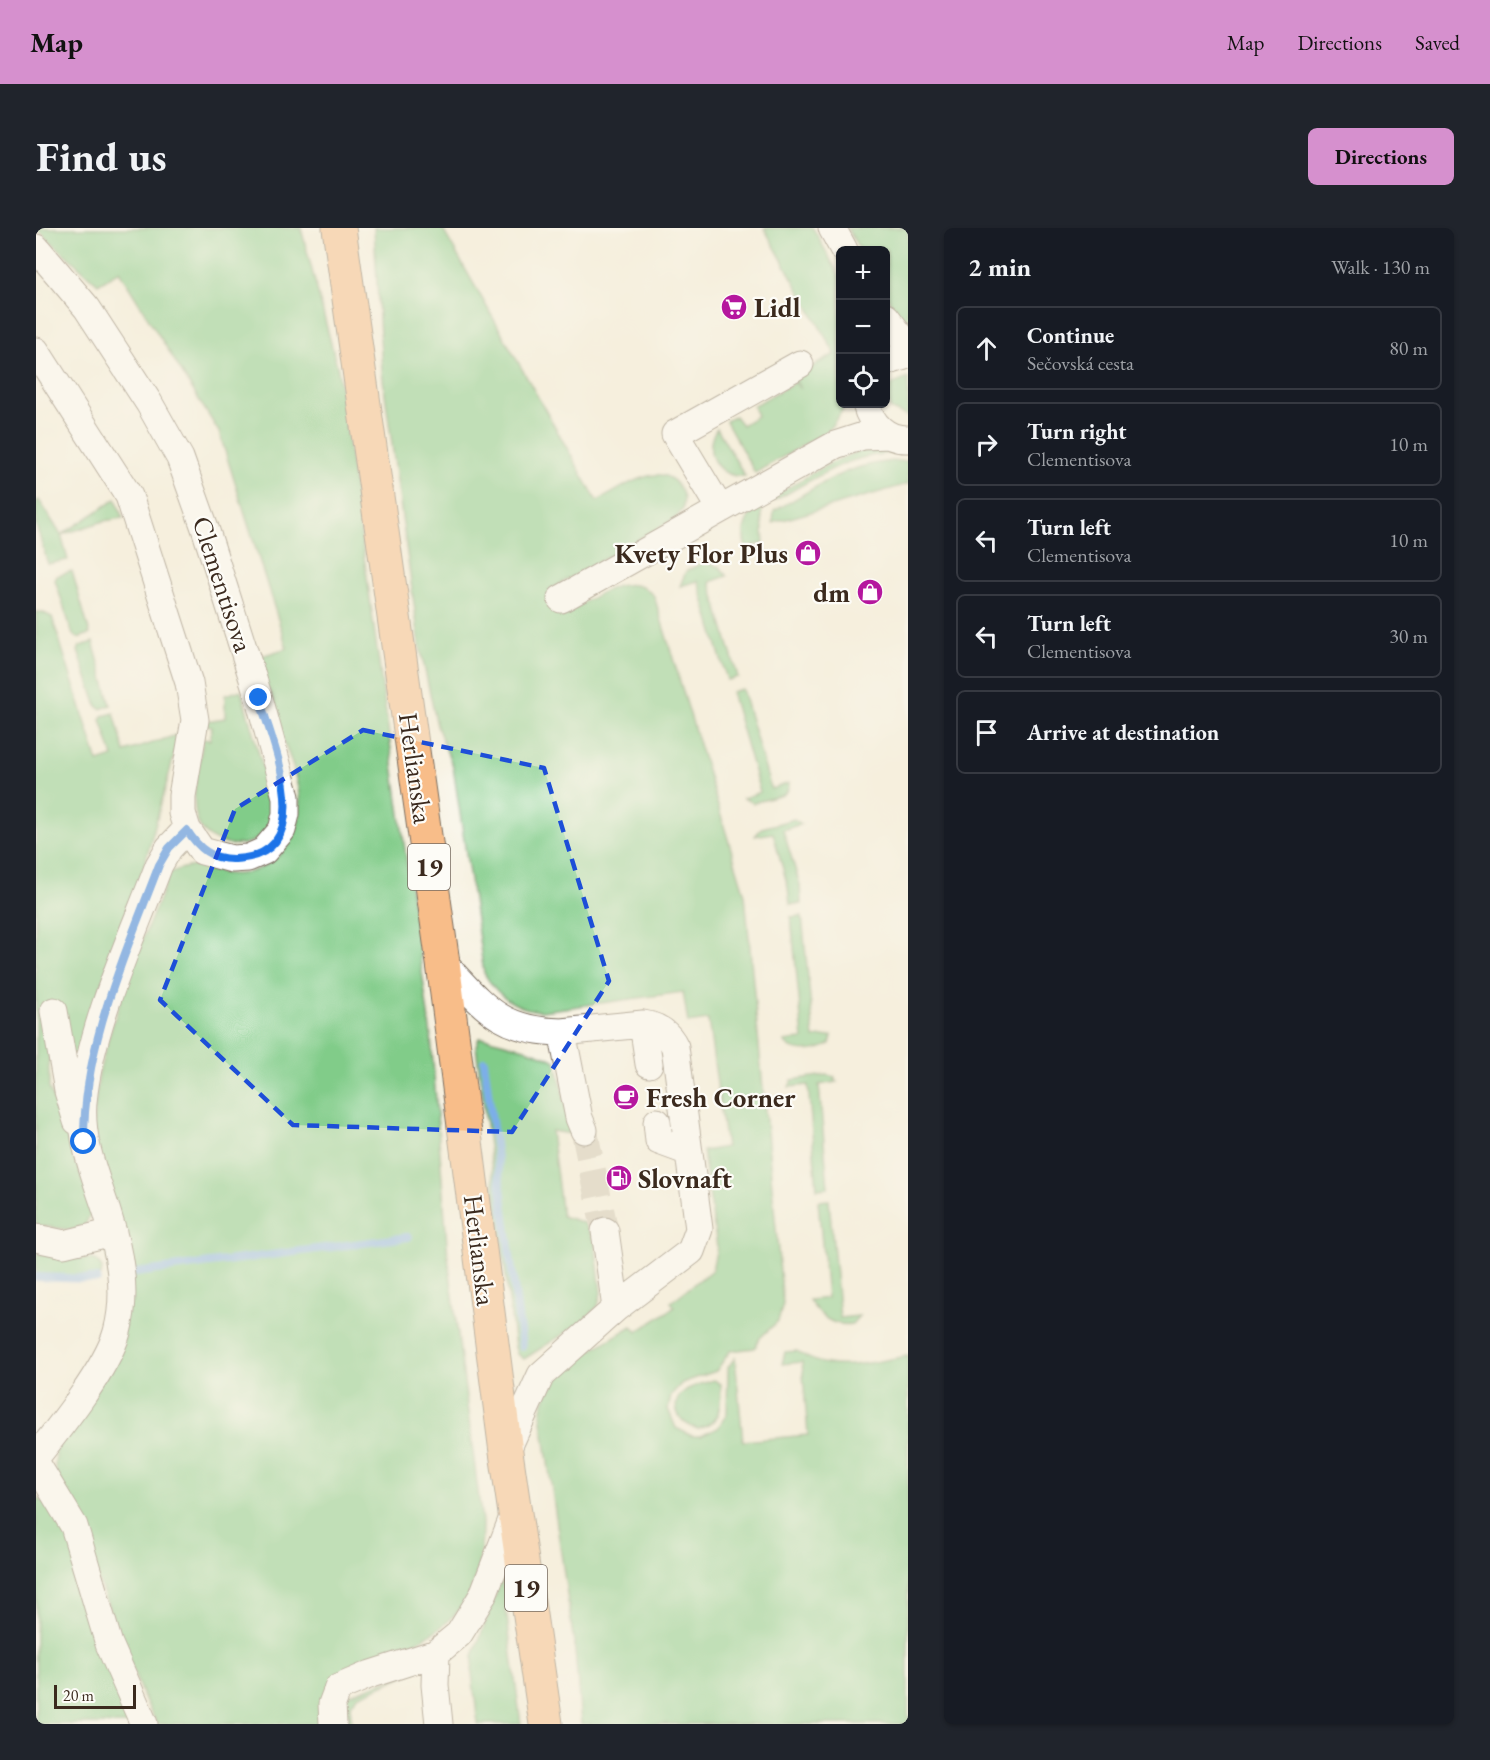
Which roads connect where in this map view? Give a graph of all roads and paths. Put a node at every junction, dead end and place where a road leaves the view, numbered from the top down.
1 (339, 228) edge
2 (832, 228) edge
3 (842, 246) edge
4 (36, 248) edge
5 (890, 323) edge
6 (908, 346) edge
7 (36, 351) edge
8 (908, 355) edge
9 (890, 360) edge
10 (800, 364) dead end
11 (862, 408) edge
12 (867, 408) edge
13 (898, 437) edge
14 (835, 445) junction
15 (720, 509) junction
16 (561, 599) dead end
17 (187, 830) junction
18 (443, 963) junction
19 (54, 1011) dead end
20 (643, 1024) junction
21 (562, 1032) junction
22 (649, 1064) dead end
23 (657, 1122) dead end
24 (584, 1130) tunnel mouth
25 (84, 1142) junction
26 (690, 1152) junction
27 (605, 1231) tunnel mouth
28 (113, 1232) junction
29 (36, 1238) edge
30 (616, 1308) junction
31 (506, 1452) junction
32 (36, 1457) edge
33 (36, 1463) edge
34 (515, 1512) junction
35 (436, 1653) junction
36 (144, 1724) edge
37 (333, 1724) edge
38 (439, 1724) edge
39 (546, 1724) edge

1 - 18 main road, Herlianska / 19
2 - 3 street
4 - 17 street, Clementisova
5 - 6 street
7 - 17 street
8 - 9 street
10 - 15 street
11 - 14 street
12 - 13 street
13 - 14 street
14 - 15 street
15 - 16 street
17 - 25 street
18 - 21 street
18 - 31 main road, Herlianska / 19
19 - 25 street
20 - 21 street
20 - 22 street
20 - 26 street
21 - 24 street
23 - 26 street
25 - 28 street
26 - 30 street
27 - 30 street
28 - 29 street
28 - 32 street
30 - 31 street
31 - 34 main road, 19
33 - 36 street
34 - 35 street
34 - 39 main road, 19
35 - 37 street
35 - 38 street

